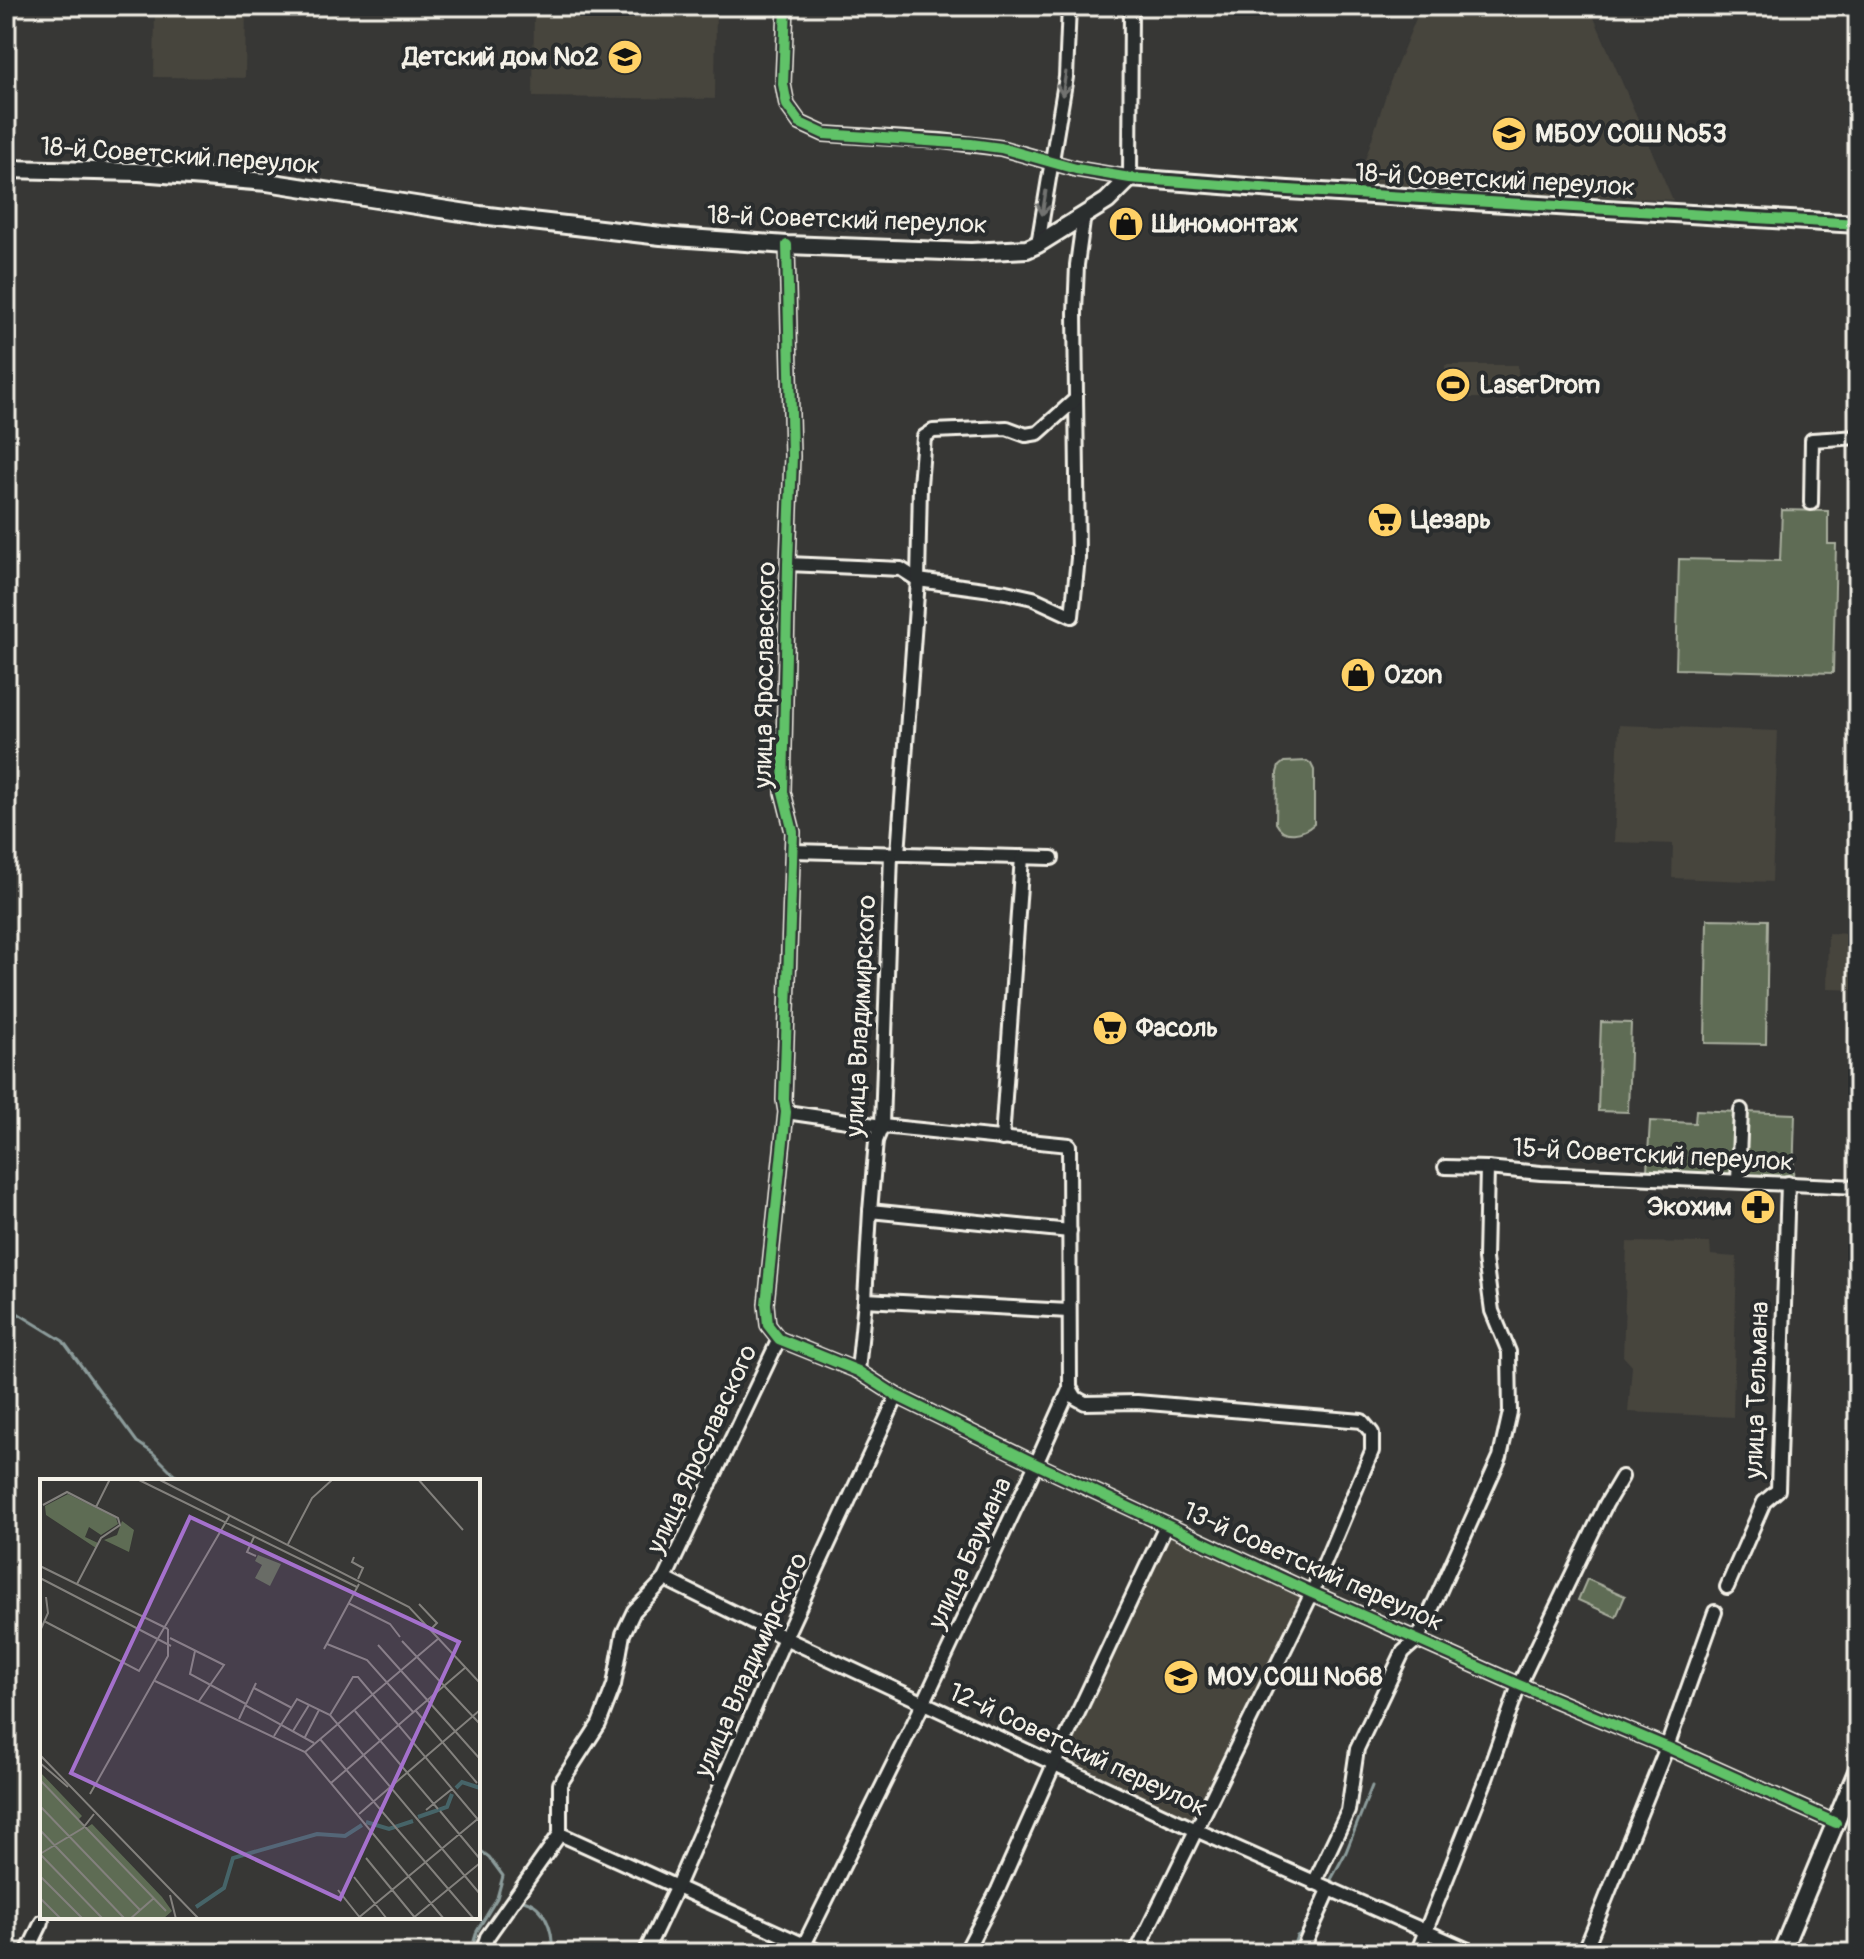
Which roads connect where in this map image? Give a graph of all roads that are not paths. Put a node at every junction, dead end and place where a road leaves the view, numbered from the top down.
1 (786, 6) edge
2 (1069, 6) edge
3 (1131, 6) edge
4 (1050, 162) junction
5 (6, 169) edge
6 (1130, 178) junction
7 (1084, 214) junction
8 (1858, 224) edge
9 (1038, 244) junction
10 (787, 245) junction
11 (1076, 399) junction
12 (1858, 437) edge
13 (1811, 503) dead end
14 (788, 564) junction
15 (918, 580) junction
16 (793, 851) junction
17 (895, 854) junction
18 (1022, 857) junction
19 (1052, 858) dead end
20 (1741, 1110) dead end
21 (786, 1112) junction
22 (882, 1126) junction
23 (1002, 1139) junction
24 (1445, 1167) dead end
25 (1487, 1168) junction
26 (1738, 1181) junction
27 (1788, 1183) junction
28 (1858, 1187) edge
29 (870, 1211) junction
30 (1070, 1231) junction
31 (865, 1300) junction
32 (1069, 1311) junction
33 (779, 1339) junction
34 (858, 1371) junction
35 (1070, 1388) junction
36 (897, 1396) junction
37 (1036, 1464) junction
38 (1622, 1477) dead end
39 (1166, 1525) junction
40 (665, 1579) junction
41 (1727, 1587) dead end
42 (1312, 1593) junction
43 (1715, 1612) dead end
44 (785, 1638) junction
45 (1418, 1639) junction
46 (1519, 1685) junction
47 (924, 1702) junction
48 (1667, 1747) junction
49 (1054, 1764) junction
50 (1858, 1769) edge
51 (1836, 1823) junction
52 (1196, 1830) junction
53 (560, 1834) junction
54 (1314, 1883) junction
55 (677, 1886) junction
56 (1329, 1890) junction
57 (42, 1922) dead end
58 (1426, 1931) junction
59 (802, 1948) edge
60 (27, 1953) edge
61 (482, 1953) edge
62 (645, 1953) edge
63 (822, 1953) edge
64 (965, 1953) edge
65 (1136, 1953) edge
66 (1301, 1953) edge
67 (1417, 1953) edge
68 (1475, 1953) edge
69 (1584, 1953) edge
70 (1781, 1953) edge

1 - 4 street
2 -> 4 street
3 - 6 street
4 - 6 street
4 -> 9 street
5 - 10 street, 18-й Советский переулок
6 - 7 street, 18-й Советский переулок
6 - 8 street, 18-й Советский переулок
7 - 9 street, 18-й Советский переулок
7 - 11 street
9 - 10 street, 18-й Советский переулок
10 - 14 street, улица Ярославского
11 - 15 street, улица Владимирского
11 - 15 street
12 - 13 street
14 - 15 street
14 - 16 street, улица Ярославского
15 - 17 street, улица Владимирского
16 - 17 street
16 - 21 street, улица Ярославского
17 - 18 street
17 - 22 street, улица Владимирского
18 - 19 street
18 - 23 street
20 - 26 street
21 - 22 street
21 - 33 street, улица Ярославского
22 - 23 street
22 - 29 street, улица Владимирского
23 - 30 street, улица Баумана
24 - 25 street, 15-й Советский переулок
25 - 26 street, 15-й Советский переулок
25 - 45 street
26 - 27 street, 15-й Советский переулок
27 - 28 street, 15-й Советский переулок
27 - 41 street, улица Тельмана
29 - 30 street
29 - 31 street, улица Владимирского
30 - 32 street, улица Баумана
31 - 32 street
31 - 34 street, улица Владимирского
32 - 35 street, улица Баумана
33 - 34 street, 13-й Советский переулок
33 - 40 street, улица Ярославского
34 - 36 street, 13-й Советский переулок
35 - 37 street, улица Баумана
35 - 42 street
36 - 37 street, 13-й Советский переулок
36 - 44 street, улица Владимирского
37 - 39 street, 13-й Советский переулок
37 - 47 street, улица Баумана
38 - 46 street
39 - 42 street, 13-й Советский переулок
39 - 49 street
40 - 44 street, 12-й Советский переулок
40 - 53 street, улица Ярославского
42 - 45 street, 13-й Советский переулок
42 - 52 street
43 - 48 street
44 - 47 street, 12-й Советский переулок
44 - 55 street, улица Владимирского
45 - 46 street, 13-й Советский переулок
45 - 54 street
46 - 48 street, 13-й Советский переулок
46 - 58 street
47 - 49 street, 12-й Советский переулок
47 - 59 street, улица Баумана
48 - 51 street, 13-й Советский переулок
48 - 69 street
49 - 52 street, 12-й Советский переулок
49 - 64 street
50 - 51 street
51 - 70 street
52 - 54 street, 12-й Советский переулок
52 - 65 street
53 - 55 street
53 - 61 street
54 - 56 street, 12-й Советский переулок
55 - 59 street
55 - 62 street, улица Владимирского
56 - 58 street, 12-й Советский переулок
56 - 66 street
57 - 60 street
58 - 67 street
58 - 68 street, 12-й Советский переулок
59 - 63 street

